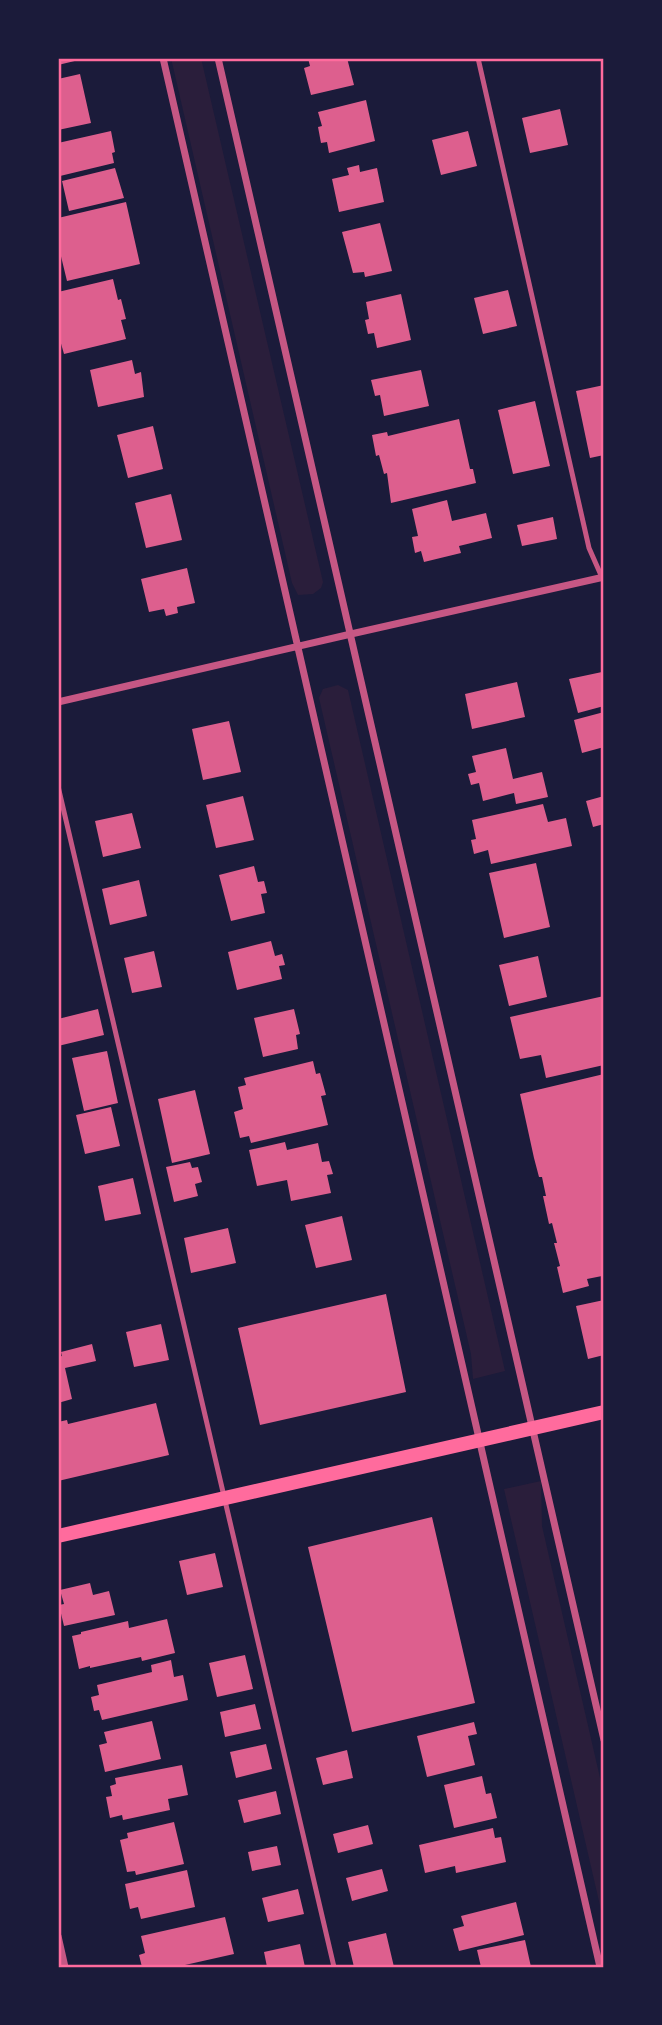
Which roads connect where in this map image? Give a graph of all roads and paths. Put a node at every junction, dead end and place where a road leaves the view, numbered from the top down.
1 (163, 58) edge
2 (218, 58) edge
3 (478, 58) edge
4 (604, 579) edge
5 (351, 634) junction
6 (297, 647) junction
7 (58, 702) edge
8 (58, 786) edge
9 (604, 1412) edge
10 (533, 1429) junction
11 (480, 1441) junction
12 (225, 1498) junction
13 (58, 1536) edge
14 (604, 1740) edge
15 (58, 1936) edge
16 (65, 1967) edge
17 (334, 1967) edge
18 (600, 1967) edge

1 - 6 street
2 - 5 street
3 - 4 lane
4 - 5 street
5 - 6 street
5 - 10 street
6 - 7 street
6 - 11 street
8 - 12 lane
9 - 10 main road
10 - 11 main road
10 - 14 street
11 - 12 main road
11 - 18 street
12 - 13 main road
12 - 17 lane
15 - 16 street

